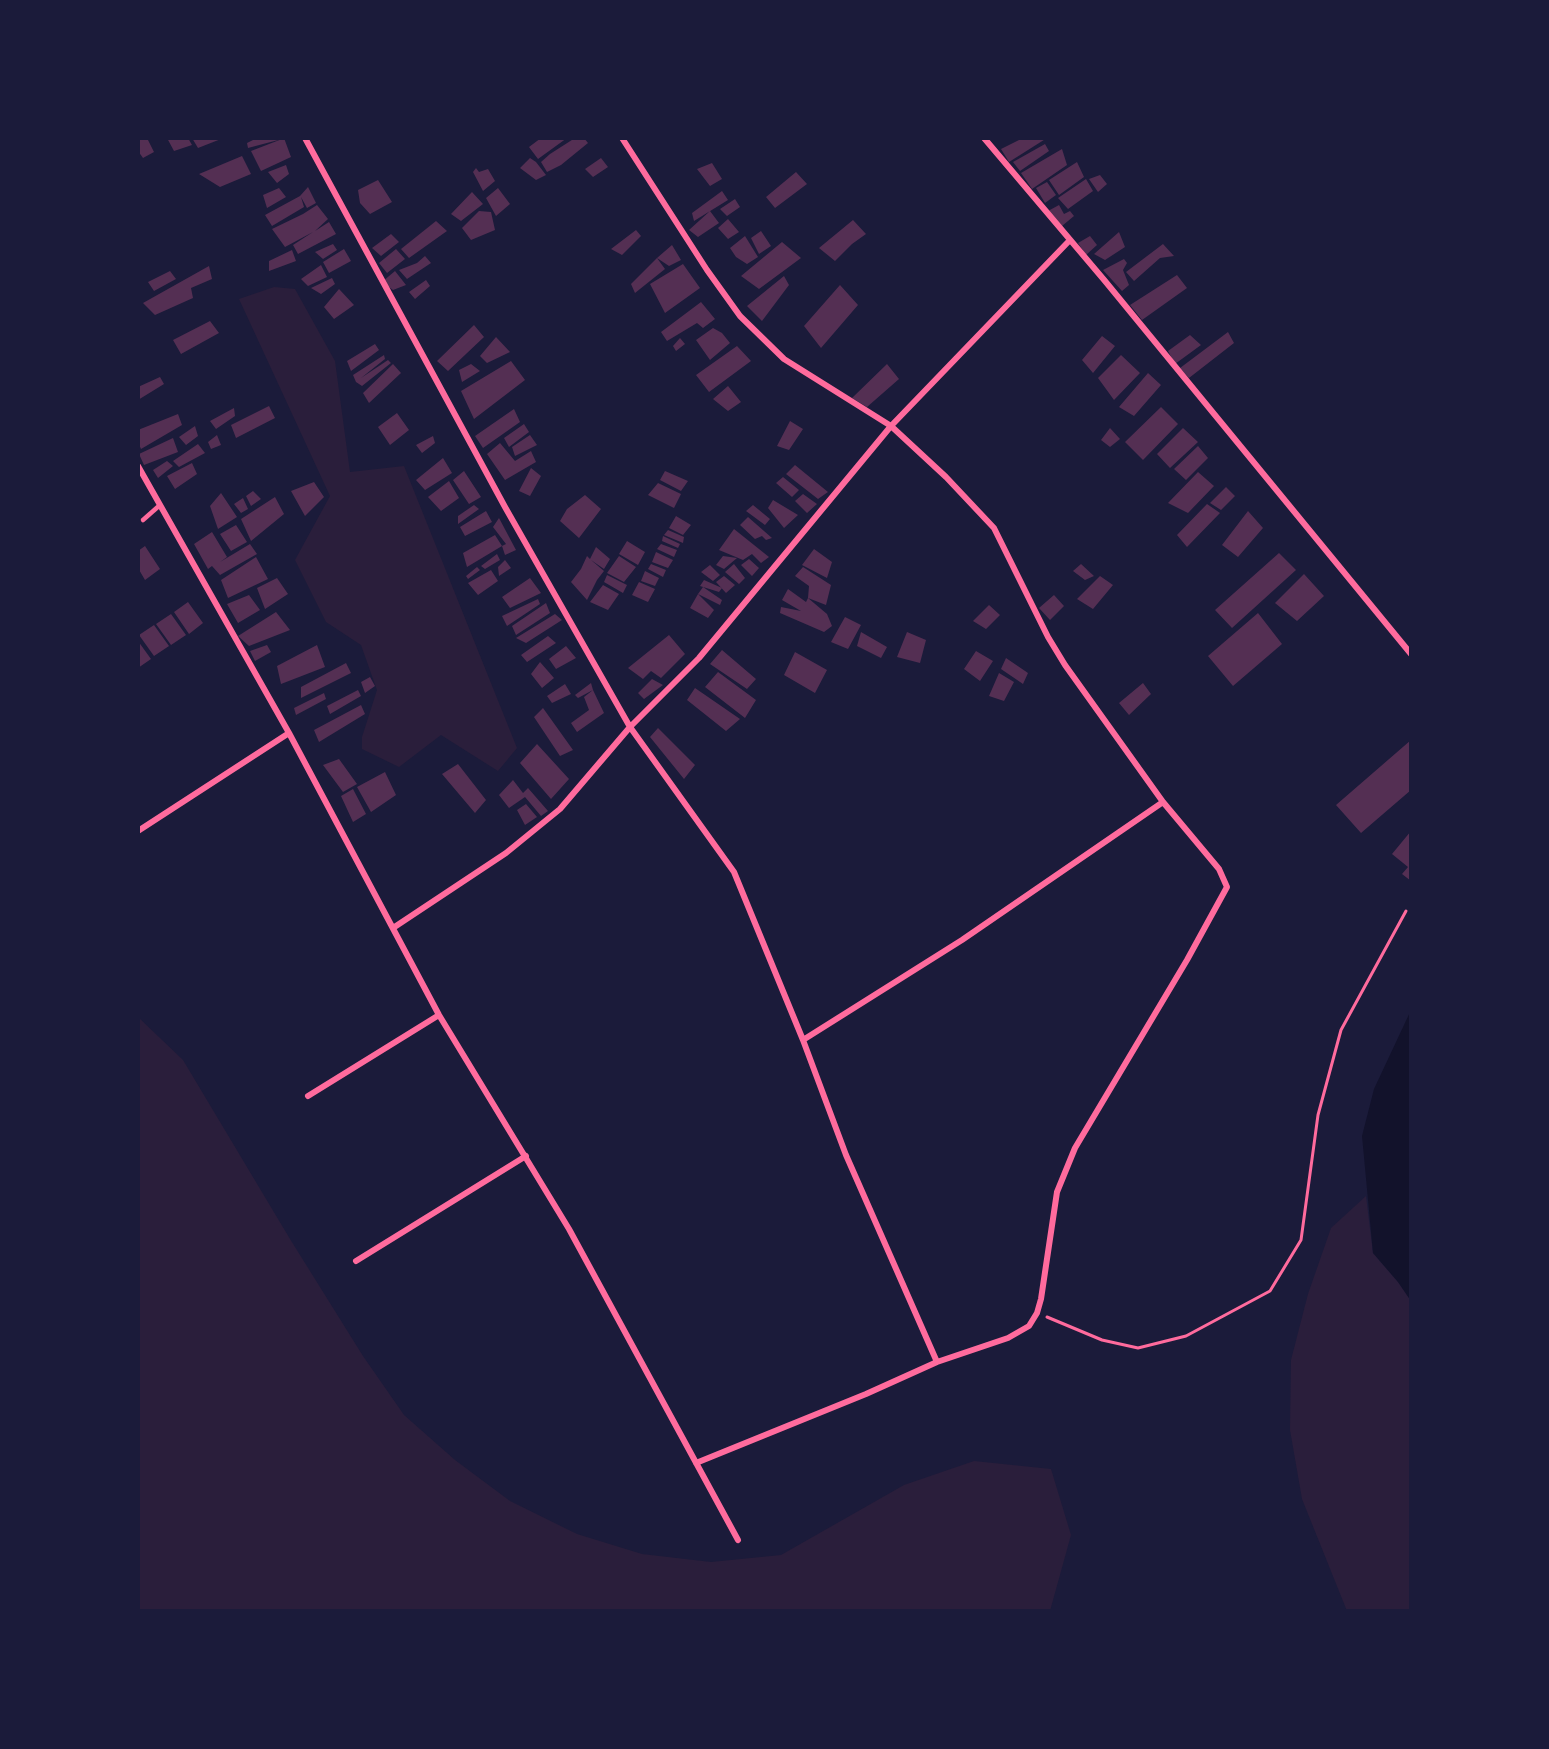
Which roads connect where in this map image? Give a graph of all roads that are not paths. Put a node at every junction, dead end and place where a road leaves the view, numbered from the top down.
1 (305, 138) edge
2 (622, 138) edge
3 (984, 138) edge
4 (1069, 241) junction
5 (891, 426) junction
6 (138, 466) edge
7 (160, 505) junction
8 (143, 520) dead end
9 (1411, 654) edge
10 (630, 727) junction
11 (289, 734) junction
12 (1163, 802) junction
13 (138, 831) edge
14 (393, 928) junction
15 (439, 1015) junction
16 (802, 1040) junction
17 (308, 1096) dead end
18 (526, 1156) junction
19 (356, 1261) dead end
20 (937, 1362) junction
21 (696, 1463) junction
22 (738, 1540) dead end

1 - 10 street
2 - 5 street
3 - 4 street
4 - 5 street
4 - 9 street
5 - 10 street
5 - 12 street
6 - 7 street
7 - 8 lane
7 - 11 street
10 - 14 street
10 - 16 street
11 - 13 street
11 - 14 street
12 - 16 street
12 - 20 street
14 - 15 street
15 - 17 street
15 - 18 street
16 - 20 street
18 - 19 street
18 - 21 street
20 - 21 street
21 - 22 street

